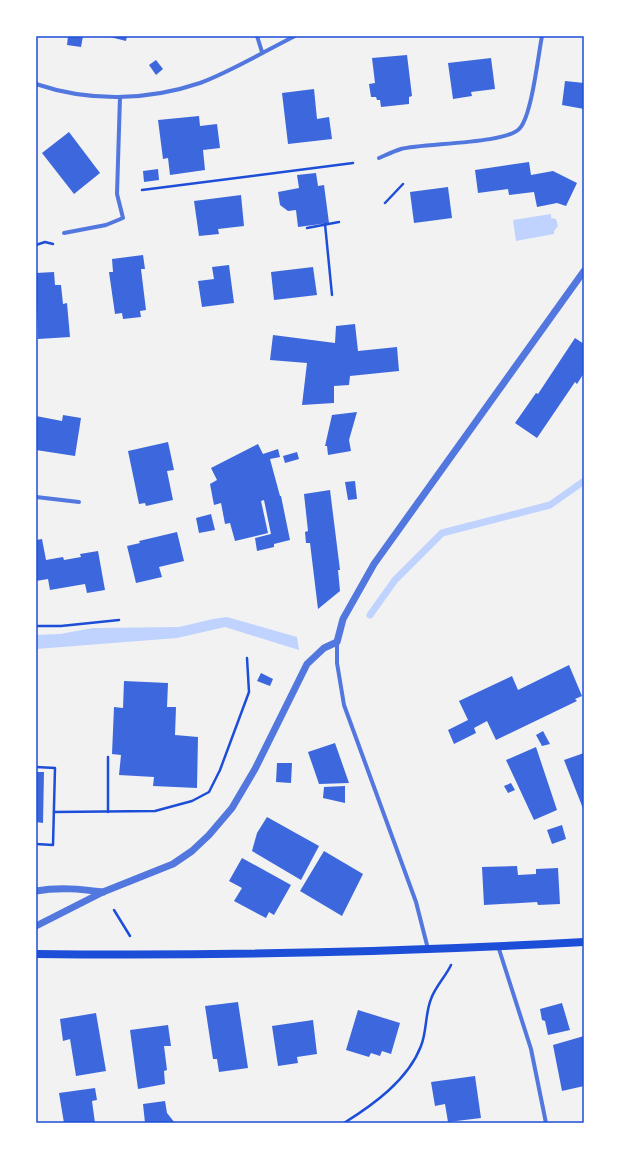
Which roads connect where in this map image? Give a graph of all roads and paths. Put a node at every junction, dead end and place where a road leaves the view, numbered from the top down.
1 (257, 36) edge
2 (295, 36) edge
3 (542, 36) edge
4 (262, 52) junction
5 (36, 84) edge
6 (120, 97) junction
7 (379, 158) dead end
8 (352, 163) dead end
9 (404, 184) dead end
10 (142, 190) dead end
11 (385, 203) dead end
12 (339, 222) dead end
13 (325, 224) junction
14 (307, 228) dead end
15 (64, 233) dead end
16 (53, 244) dead end
17 (36, 246) edge
18 (584, 271) edge
19 (332, 296) dead end
20 (36, 497) edge
21 (79, 502) dead end
22 (119, 620) dead end
23 (36, 626) edge
24 (337, 642) junction
25 (247, 658) dead end
26 (108, 756) dead end
27 (36, 767) edge
28 (54, 812) junction
29 (108, 812) junction
30 (36, 844) edge
31 (36, 891) edge
32 (103, 892) junction
33 (114, 910) dead end
34 (36, 926) edge
35 (130, 936) dead end
36 (584, 942) edge
37 (498, 946) junction
38 (428, 948) junction
39 (36, 954) edge
40 (452, 964) dead end
41 (344, 1123) edge
42 (546, 1123) edge

1 - 4 street
2 - 4 street
3 - 7 street
4 - 6 street
5 - 6 street
6 - 15 street
8 - 10 path
9 - 11 path
12 - 13 path
13 - 14 path
13 - 19 path
16 - 17 path
18 - 24 street
20 - 21 street
22 - 23 path
24 - 32 street
24 - 38 street
25 - 29 path
26 - 29 path
27 - 28 path
28 - 29 path
28 - 30 path
31 - 32 street
32 - 34 street
33 - 35 path
36 - 37 main road
37 - 38 main road
37 - 42 street
38 - 39 main road
40 - 41 path

